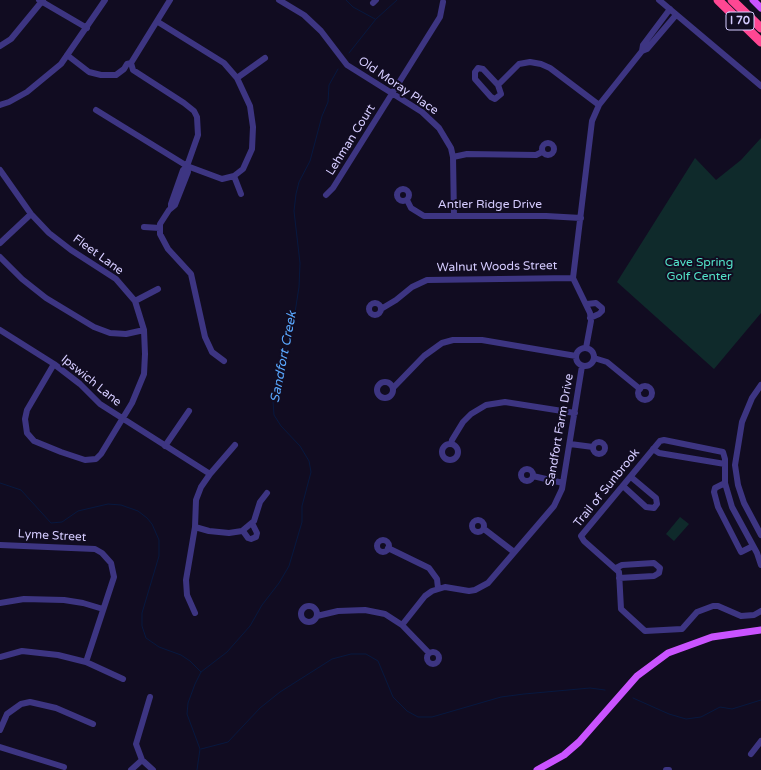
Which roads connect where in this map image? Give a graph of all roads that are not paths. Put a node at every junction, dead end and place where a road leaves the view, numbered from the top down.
1 (105, 0) edge
2 (170, 0) edge
3 (279, 0) edge
4 (659, 0) edge
5 (718, 0) edge
6 (732, 0) edge
7 (753, 0) edge
8 (41, 1) edge
9 (443, 2) dead end
10 (761, 8) edge
11 (670, 10) junction
12 (676, 15) junction
13 (158, 22) junction
14 (87, 28) junction
15 (761, 28) edge
16 (761, 42) edge
17 (0, 46) edge
18 (642, 51) junction
19 (67, 55) junction
20 (265, 58) dead end
21 (131, 63) junction
22 (124, 69) junction
23 (133, 70) junction
24 (237, 78) junction
25 (498, 85) junction
26 (761, 86) edge
27 (392, 94) junction
28 (599, 104) junction
29 (0, 105) edge
30 (96, 110) dead end
31 (542, 152) dead end
32 (453, 157) junction
33 (187, 166) junction
34 (0, 170) edge
35 (234, 176) junction
36 (241, 194) dead end
37 (326, 195) dead end
38 (406, 200) dead end
39 (31, 214) junction
40 (454, 216) junction
41 (580, 218) junction
42 (144, 228) dead end
43 (160, 228) junction
44 (0, 243) edge
45 (0, 257) edge
46 (573, 278) junction
47 (158, 289) dead end
48 (135, 301) junction
49 (586, 304) junction
50 (381, 309) dead end
51 (590, 318) junction
52 (0, 330) edge
53 (144, 330) junction
54 (586, 348) junction
55 (576, 356) junction
56 (594, 358) junction
57 (224, 361) dead end
58 (54, 364) junction
59 (582, 366) junction
60 (761, 385) edge
61 (393, 388) dead end
62 (640, 389) dead end
63 (189, 411) dead end
64 (575, 413) junction
65 (122, 418) junction
66 (451, 444) dead end
67 (570, 444) junction
68 (235, 445) dead end
69 (166, 446) junction
70 (593, 447) dead end
71 (653, 449) junction
72 (725, 464) junction
73 (210, 474) junction
74 (533, 476) dead end
75 (631, 477) junction
76 (563, 483) junction
77 (726, 483) junction
78 (623, 486) junction
79 (267, 493) dead end
80 (252, 523) junction
81 (195, 527) junction
82 (484, 529) dead end
83 (243, 531) junction
84 (761, 535) edge
85 (0, 545) edge
86 (752, 546) junction
87 (388, 548) dead end
88 (514, 552) junction
89 (761, 565) edge
90 (616, 568) junction
91 (619, 578) junction
92 (438, 588) junction
93 (0, 602) edge
94 (103, 609) junction
95 (761, 611) edge
96 (195, 613) dead end
97 (317, 616) dead end
98 (402, 625) junction
99 (761, 630) edge
100 (429, 653) dead end
101 (0, 657) edge
102 (86, 662) junction
103 (123, 679) dead end
104 (150, 697) dead end
105 (93, 724) dead end
106 (0, 730) edge
107 (761, 741) edge
108 (0, 747) edge
109 (751, 754) dead end
110 (142, 760) junction
111 (64, 767) dead end
112 (131, 770) edge
113 (153, 770) edge
114 (537, 770) edge
115 (666, 770) edge
116 (669, 770) edge

1 - 14 street
2 - 13 street
3 - 27 street, Old Moray Place
4 - 11 street
5 - 16 highway, I 70
6 - 15 highway, I 70
7 - 10 main road
8 - 14 street
8 - 17 street
9 - 27 street, Lehman Court
11 - 12 street
11 - 18 street
12 - 18 street
12 - 26 street
13 - 21 street
13 - 24 street
14 - 19 street
18 - 28 street
19 - 22 street
19 - 29 street
20 - 24 street
21 - 22 street
21 - 23 street
22 - 23 street
23 - 33 street
24 - 35 street
25 - 25 street
25 - 28 street
27 - 32 street, Old Moray Place
27 - 37 street, Lehman Court
28 - 41 street
30 - 33 street
31 - 32 street
32 - 40 street, Old Moray Place
33 - 35 street
33 - 43 street
34 - 39 street, Fleet Lane
35 - 36 street
38 - 40 street, Antler Ridge Drive
39 - 44 street
39 - 48 street, Fleet Lane
40 - 41 street, Antler Ridge Drive
41 - 46 street
42 - 43 street
43 - 57 street
45 - 53 street
46 - 49 street
46 - 50 street, Walnut Woods Street
47 - 48 street
48 - 53 street, Fleet Lane
49 - 51 street
49 - 51 street
51 - 54 street
52 - 58 street, Ipswich Lane
53 - 65 street, Fleet Lane
54 - 55 street
54 - 56 street
55 - 59 street
55 - 61 street
56 - 59 street
56 - 62 street
58 - 65 street, Ipswich Lane
58 - 65 street, Fleet Lane
59 - 64 street, Sandfort Farm Drive
60 - 84 street
63 - 69 street
64 - 66 street
64 - 67 street, Sandfort Farm Drive
65 - 69 street, Ipswich Lane
67 - 70 street
67 - 76 street, Sandfort Farm Drive
68 - 73 street
69 - 73 street, Ipswich Lane
71 - 72 street
71 - 72 street, Trail of Sunbrook
71 - 75 street, Trail of Sunbrook
72 - 77 street, Trail of Sunbrook
73 - 81 street
74 - 76 street
75 - 78 street, Trail of Sunbrook
75 - 78 street
76 - 88 street, Sandfort Farm Drive
77 - 86 street, Trail of Sunbrook
77 - 86 street
78 - 90 street, Trail of Sunbrook
79 - 80 street
80 - 83 street
80 - 83 street
81 - 83 street
81 - 96 street
82 - 88 street
85 - 94 street, Lyme Street
86 - 89 street, Trail of Sunbrook
87 - 92 street
88 - 92 street, Sandfort Farm Drive
90 - 91 street
90 - 91 street
91 - 95 street
92 - 98 street
93 - 94 street
94 - 102 street
97 - 98 street
98 - 100 street
99 - 114 main road
101 - 102 street
102 - 103 street
104 - 110 street
105 - 106 street
107 - 109 street
108 - 111 street
110 - 112 street
110 - 113 street
115 - 116 street

